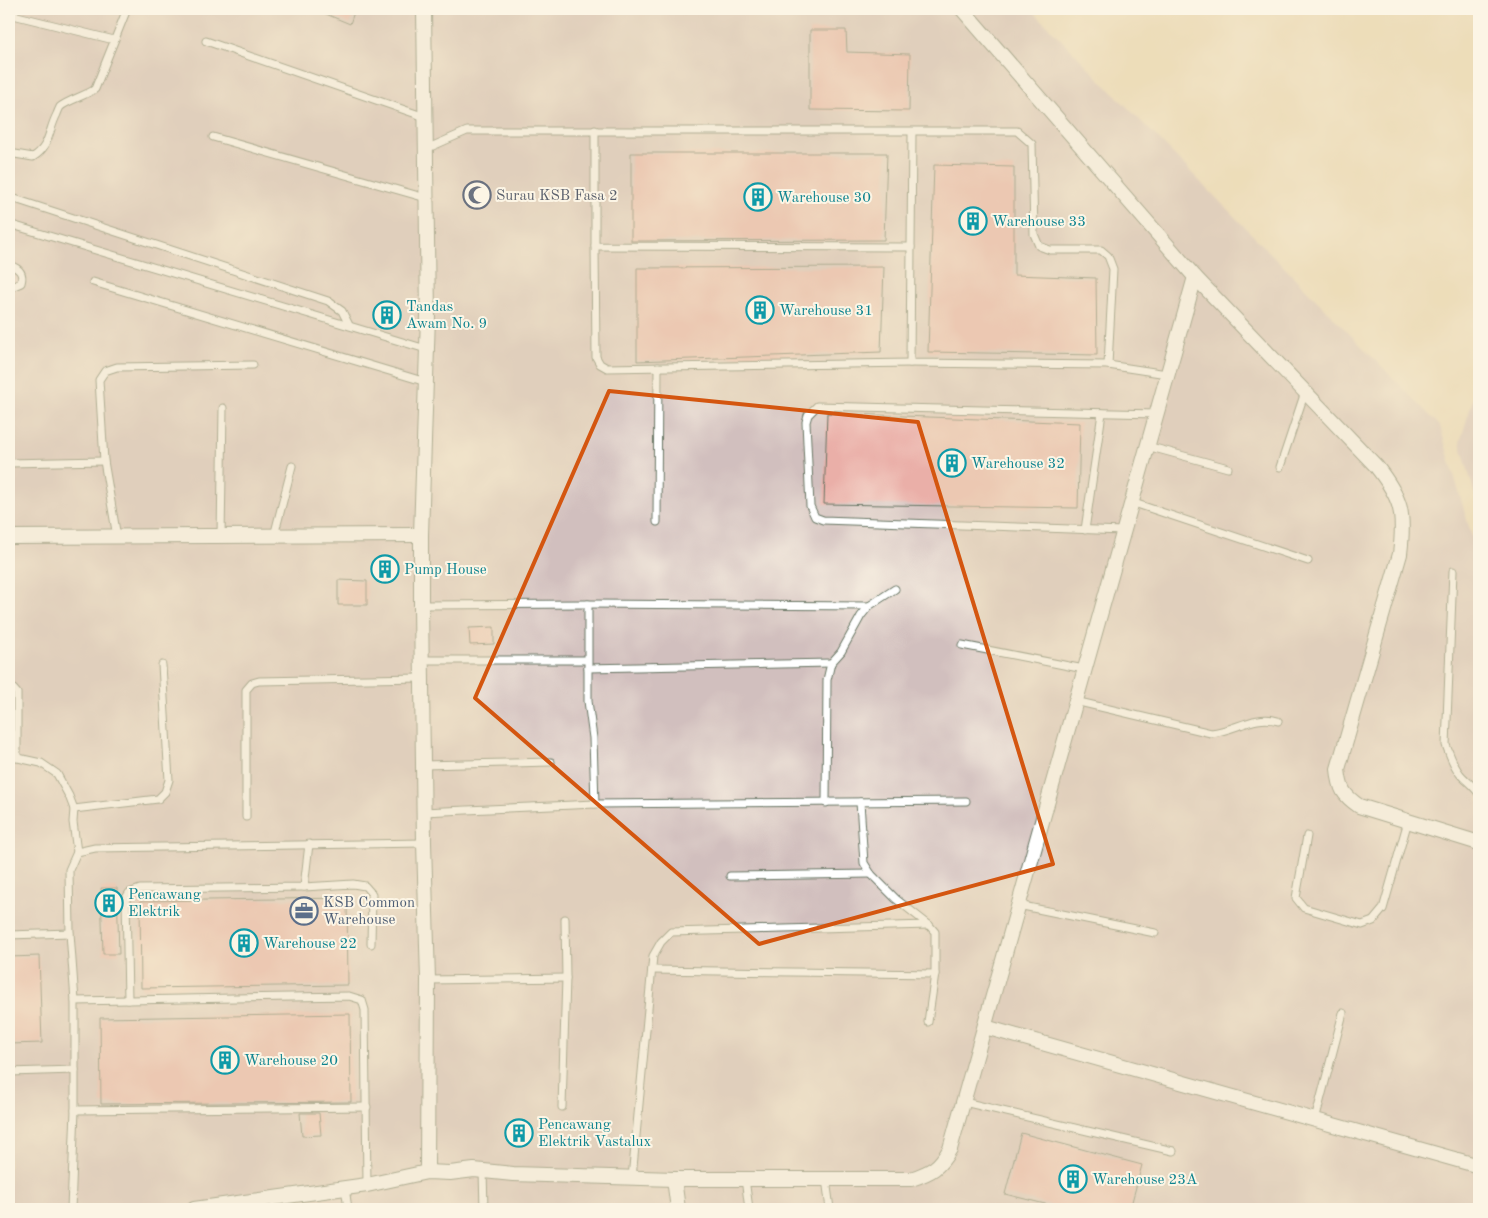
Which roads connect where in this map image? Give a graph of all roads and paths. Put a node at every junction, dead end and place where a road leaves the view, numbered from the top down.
1 (127, 9) edge
2 (424, 9) edge
3 (962, 9) edge
4 (9, 14) edge
5 (114, 40) junction
6 (206, 41) dead end
7 (425, 117) junction
8 (595, 130) junction
9 (912, 132) junction
10 (213, 137) dead end
11 (426, 149) junction
12 (9, 153) edge
13 (9, 197) edge
14 (427, 198) junction
15 (9, 224) edge
16 (595, 246) junction
17 (911, 247) junction
18 (9, 265) edge
19 (1195, 277) junction
20 (93, 282) dead end
21 (9, 288) edge
22 (349, 325) junction
23 (426, 349) junction
24 (910, 363) junction
25 (253, 365) dead end
26 (1108, 365) junction
27 (658, 367) junction
28 (1167, 374) junction
29 (426, 382) junction
30 (1305, 392) junction
31 (223, 408) dead end
32 (1102, 413) junction
33 (1156, 414) junction
34 (1147, 446) junction
35 (104, 461) junction
36 (9, 463) edge
37 (292, 466) dead end
38 (1280, 467) dead end
39 (1228, 468) dead end
40 (1131, 502) junction
41 (657, 522) dead end
42 (1085, 530) junction
43 (1123, 531) junction
44 (421, 535) junction
45 (221, 536) junction
46 (274, 536) junction
47 (9, 537) edge
48 (117, 537) junction
49 (1308, 561) dead end
50 (1453, 571) dead end
51 (895, 589) dead end
52 (588, 604) junction
53 (421, 605) junction
54 (870, 606) junction
55 (962, 645) dead end
56 (422, 660) junction
57 (588, 660) junction
58 (831, 663) junction
59 (162, 665) dead end
60 (588, 668) junction
61 (1084, 669) junction
62 (422, 678) junction
63 (9, 684) edge
64 (1075, 701) junction
65 (1278, 721) dead end
66 (9, 756) edge
67 (17, 758) junction
68 (551, 762) dead end
69 (423, 765) junction
70 (1479, 794) edge
71 (966, 801) dead end
72 (860, 802) junction
73 (826, 803) junction
74 (595, 804) junction
75 (74, 809) junction
76 (424, 812) junction
77 (246, 817) dead end
78 (1408, 822) junction
79 (1307, 836) dead end
80 (424, 843) junction
81 (1479, 843) edge
82 (309, 844) junction
83 (77, 852) junction
84 (871, 874) junction
85 (730, 876) dead end
86 (304, 887) junction
87 (1018, 905) junction
88 (565, 919) dead end
89 (929, 925) junction
90 (70, 933) junction
91 (1155, 933) dead end
92 (9, 935) edge
93 (371, 944) dead end
94 (652, 970) junction
95 (935, 974) junction
96 (566, 978) junction
97 (428, 980) junction
98 (75, 1000) junction
99 (128, 1000) junction
100 (1343, 1013) dead end
101 (928, 1022) dead end
102 (984, 1027) junction
103 (75, 1070) junction
104 (9, 1072) edge
105 (964, 1102) junction
106 (562, 1106) dead end
107 (367, 1107) junction
108 (75, 1110) junction
109 (1314, 1120) junction
110 (1173, 1151) dead end
111 (1479, 1166) edge
112 (483, 1171) junction
113 (427, 1172) junction
114 (632, 1178) junction
115 (674, 1179) junction
116 (745, 1179) junction
117 (826, 1179) junction
118 (367, 1185) junction
119 (345, 1187) junction
120 (71, 1209) edge
121 (194, 1209) edge
122 (348, 1209) edge
123 (484, 1209) edge
124 (678, 1209) edge
125 (749, 1209) edge
126 (830, 1209) edge

1 - 5 lane
2 - 7 street
3 - 19 street
4 - 5 lane
5 - 12 lane
6 - 7 lane
7 - 11 street
8 - 9 lane
8 - 11 lane
8 - 16 lane
9 - 17 lane
9 - 26 lane
10 - 14 lane
11 - 14 street
13 - 22 lane
14 - 23 street
15 - 22 lane
16 - 17 lane
16 - 27 lane
17 - 24 lane
18 - 21 lane
19 - 28 street
19 - 30 street
20 - 29 lane
22 - 23 lane
23 - 29 street
24 - 26 lane
24 - 27 lane
25 - 35 lane
26 - 28 lane
27 - 41 lane
28 - 33 street
29 - 44 street
30 - 38 lane
30 - 78 street
31 - 45 lane
32 - 33 lane
32 - 42 lane
32 - 42 lane
33 - 34 street
34 - 39 lane
34 - 40 street
35 - 36 lane
35 - 48 lane
37 - 46 lane
40 - 43 street
40 - 49 lane
42 - 43 lane
43 - 61 street
44 - 46 street
44 - 53 street
45 - 46 street
45 - 48 street
47 - 48 street
50 - 70 lane
51 - 54 lane
52 - 53 lane
52 - 54 lane
52 - 57 lane
53 - 56 street
54 - 58 lane
55 - 61 lane
56 - 57 lane
56 - 62 street
57 - 60 lane
58 - 60 lane
58 - 73 lane
59 - 75 lane
60 - 74 lane
61 - 64 street
62 - 69 street
62 - 77 lane
63 - 67 lane
64 - 65 lane
64 - 87 street
66 - 67 lane
67 - 75 lane
68 - 69 lane
69 - 76 street
71 - 72 lane
72 - 73 lane
72 - 84 lane
73 - 74 lane
74 - 76 lane
75 - 83 lane
76 - 80 street
78 - 79 lane
78 - 81 street
80 - 82 lane
80 - 97 street
82 - 83 lane
82 - 86 lane
83 - 90 lane
84 - 85 lane
84 - 89 lane
86 - 93 lane
86 - 99 lane
87 - 91 lane
87 - 102 street
88 - 96 lane
89 - 94 lane
89 - 95 lane
90 - 92 lane
90 - 98 lane
94 - 95 lane
94 - 114 lane
95 - 101 lane
96 - 97 lane
96 - 106 lane
97 - 113 street
98 - 99 lane
98 - 103 lane
99 - 107 lane
100 - 109 lane
102 - 105 street
102 - 109 street
103 - 104 lane
103 - 108 lane
105 - 110 lane
105 - 117 street
107 - 108 lane
107 - 118 lane
108 - 120 lane
109 - 111 street
112 - 113 street
112 - 114 street
112 - 123 lane
113 - 118 street
114 - 115 street
115 - 116 street
115 - 124 street
116 - 117 street
116 - 125 lane
117 - 126 lane
118 - 119 street
119 - 121 street
119 - 122 lane

